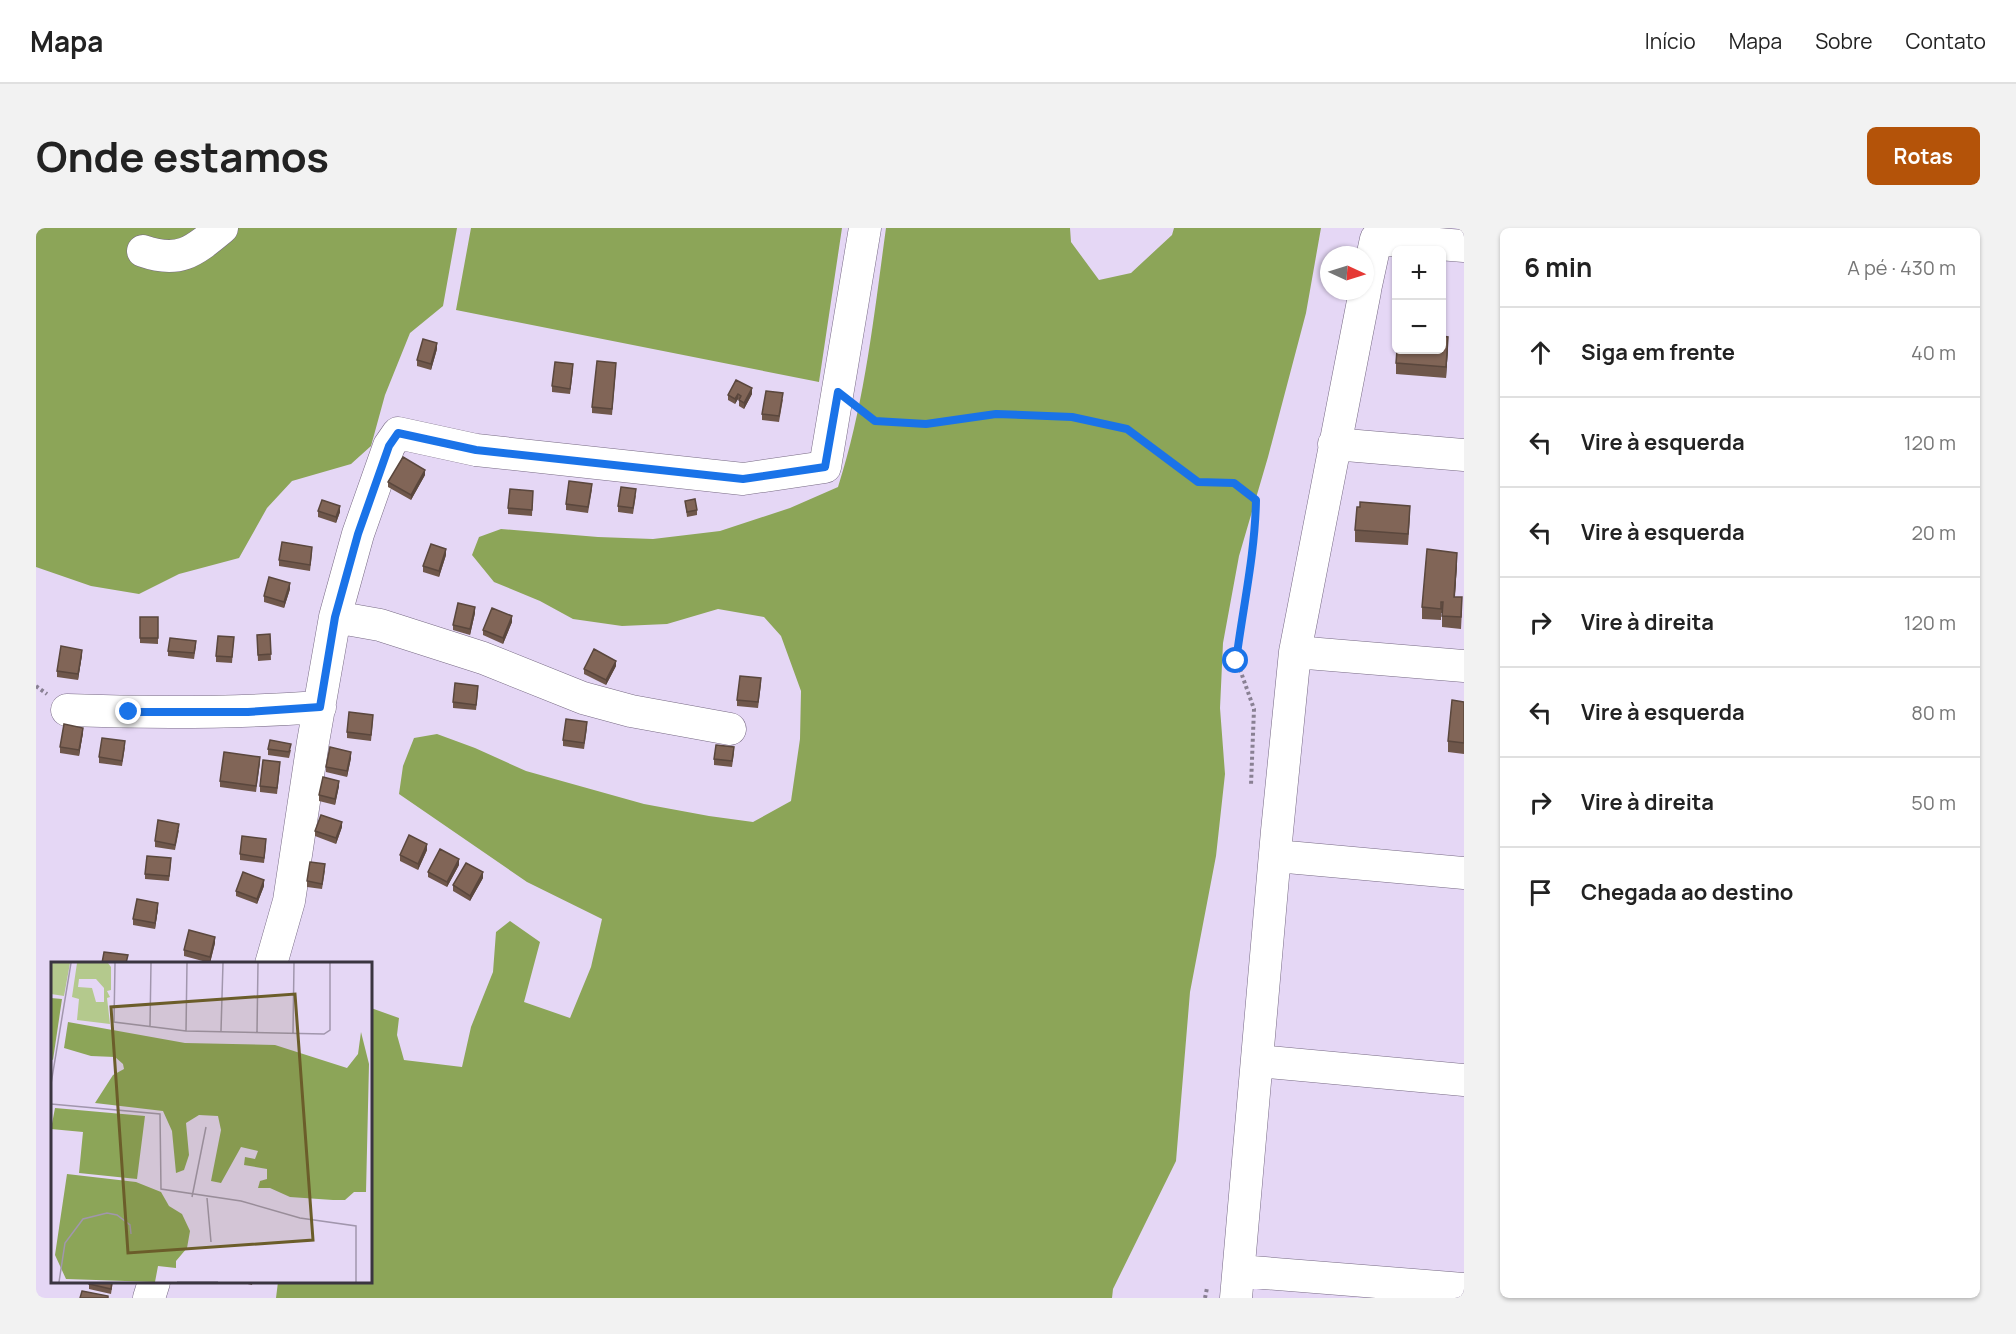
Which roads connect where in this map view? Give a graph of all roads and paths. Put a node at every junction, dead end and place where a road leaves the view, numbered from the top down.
1 (222, 228) edge
2 (865, 228) edge
3 (1464, 246) edge
4 (1374, 248) edge
5 (143, 251) dead end
6 (1363, 300) edge
7 (838, 392) junction
8 (1334, 444) junction
9 (1464, 455) edge
10 (335, 617) junction
11 (1295, 652) junction
12 (1464, 666) edge
13 (320, 707) junction
14 (67, 710) dead end
15 (730, 729) dead end
16 (1251, 787) dead end
17 (1276, 856) junction
18 (1464, 873) edge
19 (271, 962) edge
20 (1258, 1061) junction
21 (1464, 1080) edge
22 (1209, 1278) dead end
23 (153, 1283) edge
24 (1238, 1285) edge
25 (1464, 1288) edge
26 (149, 1298) edge
27 (1205, 1298) edge

1 - 5 street
2 - 7 street
3 - 4 street
6 - 8 street
7 - 10 street
7 - 16 path
8 - 9 street
8 - 11 street
10 - 13 street
10 - 15 street
11 - 12 street
11 - 17 street
13 - 14 street
13 - 19 street
17 - 18 street
17 - 20 street
20 - 21 street
20 - 24 street
22 - 27 path
23 - 26 street
24 - 25 street

